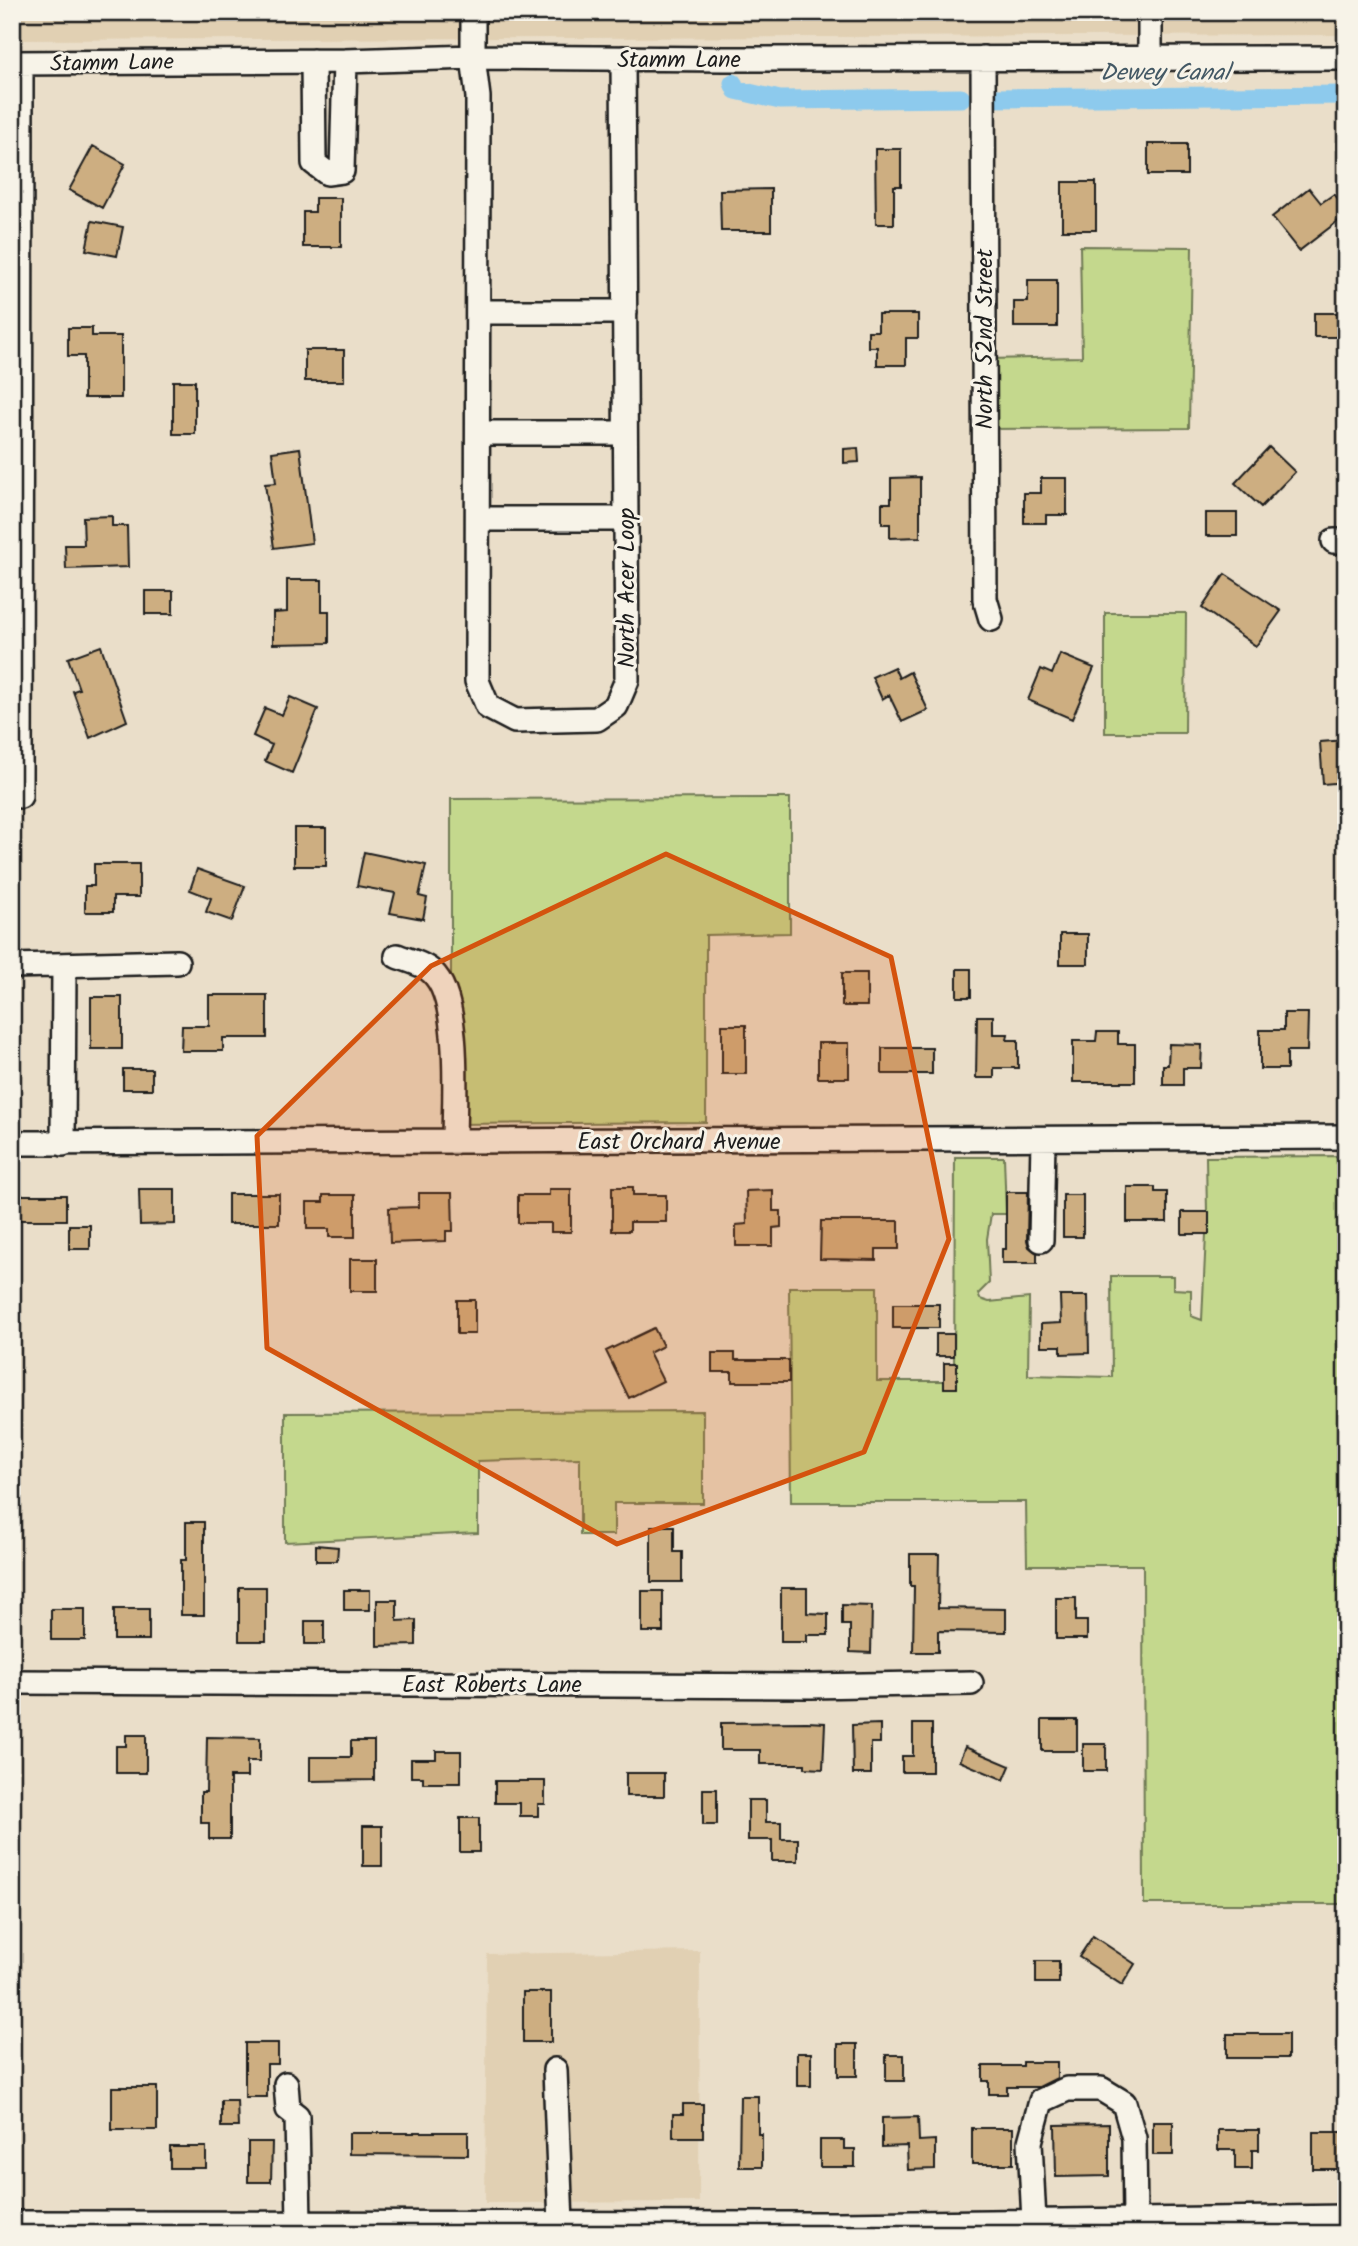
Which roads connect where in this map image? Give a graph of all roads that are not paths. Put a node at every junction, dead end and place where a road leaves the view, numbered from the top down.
1 (473, 12) edge
2 (1150, 12) edge
3 (473, 57) junction
4 (623, 58) junction
5 (983, 58) junction
6 (1346, 58) edge
7 (1150, 59) junction
8 (313, 61) junction
9 (345, 61) junction
10 (16, 63) edge
11 (478, 312) junction
12 (625, 312) junction
13 (478, 433) junction
14 (625, 433) junction
15 (478, 519) junction
16 (626, 519) junction
17 (991, 619) dead end
18 (20, 796) dead end
19 (397, 956) dead end
20 (177, 962) dead end
21 (64, 965) junction
22 (12, 966) edge
23 (1346, 1137) edge
24 (1043, 1139) junction
25 (454, 1142) junction
26 (12, 1143) edge
27 (62, 1144) junction
28 (1041, 1240) dead end
29 (12, 1682) edge
30 (971, 1683) dead end
31 (555, 2070) dead end
32 (285, 2084) dead end
33 (1346, 2217) edge
34 (1135, 2219) junction
35 (1034, 2221) junction
36 (12, 2223) edge
37 (561, 2224) junction
38 (286, 2227) edge
39 (704, 2229) edge

1 - 3 street, North Acer Loop
2 - 7 street
3 - 4 street, Stamm Lane
3 - 9 street, Stamm Lane
3 - 11 street, North Acer Loop
4 - 5 street, Stamm Lane
4 - 12 street, North Acer Loop
5 - 7 street, Stamm Lane
5 - 17 street, North 52nd Street
6 - 7 street, Stamm Lane
8 - 9 street, Stamm Lane
8 - 9 street
8 - 10 street, Stamm Lane
10 - 18 street
11 - 12 street
11 - 13 street, North Acer Loop
12 - 14 street, North Acer Loop
13 - 14 street
13 - 15 street, North Acer Loop
14 - 16 street, North Acer Loop
15 - 16 street
15 - 16 street, North Acer Loop
19 - 25 street
20 - 21 street
21 - 22 street
21 - 27 street
23 - 24 street, East Orchard Avenue
24 - 25 street, East Orchard Avenue
24 - 28 street
25 - 27 street, East Orchard Avenue
26 - 27 street, East Orchard Avenue
29 - 30 street, East Roberts Lane
31 - 37 street
32 - 38 street
33 - 34 street
34 - 35 street
34 - 35 street
35 - 39 street
36 - 38 street
37 - 38 street
37 - 39 street

